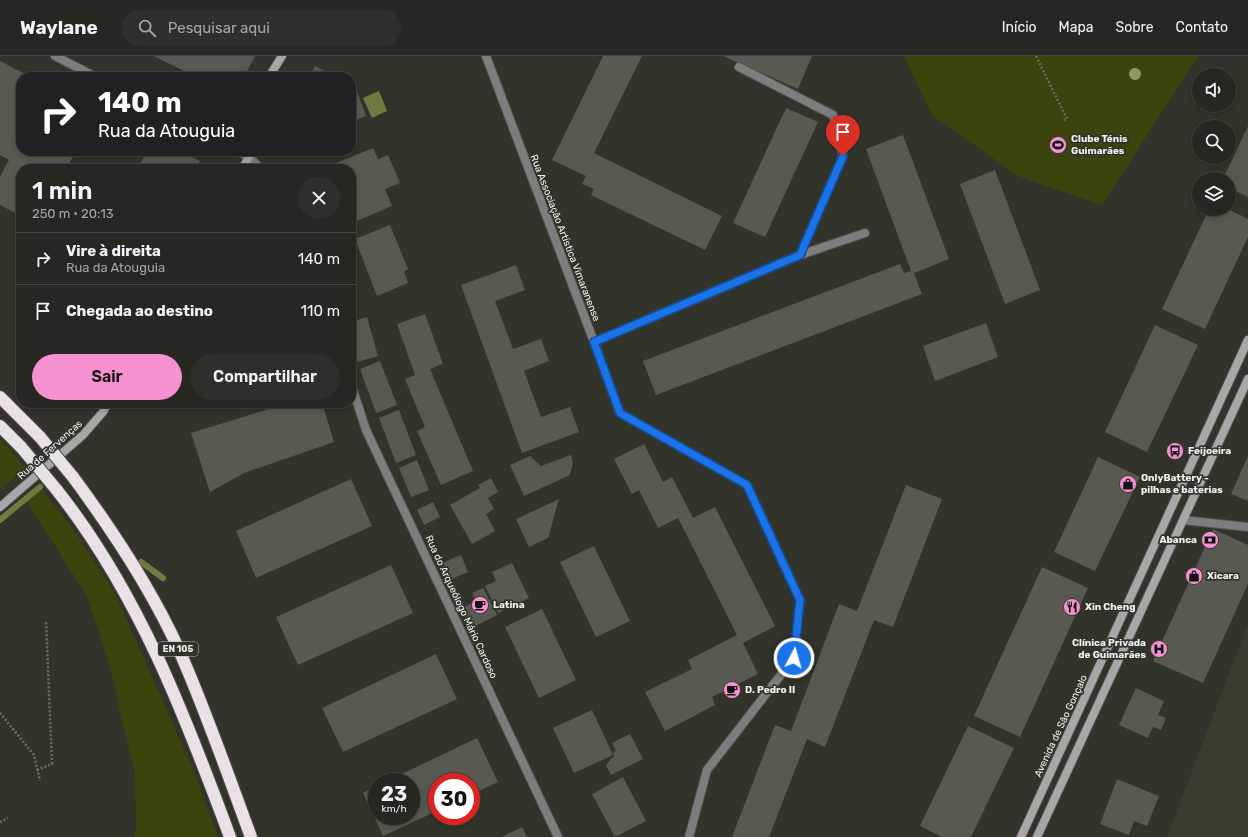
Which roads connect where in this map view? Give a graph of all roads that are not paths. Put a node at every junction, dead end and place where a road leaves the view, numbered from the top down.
1 (55, 56) edge
2 (282, 56) edge
3 (486, 56) edge
4 (739, 67) dead end
5 (86, 72) edge
6 (272, 72) edge
7 (249, 157) joint
8 (245, 164) edge
9 (256, 164) edge
10 (865, 233) dead end
11 (800, 255) junction
12 (1248, 340) edge
13 (594, 342) junction
14 (1248, 379) edge
15 (0, 397) edge
16 (356, 399) edge
17 (105, 408) edge
18 (0, 426) edge
19 (0, 507) edge
20 (1183, 520) junction
21 (1248, 527) edge
22 (230, 837) edge
23 (251, 837) edge
24 (558, 837) edge
25 (689, 837) edge
26 (1021, 837) edge
27 (1037, 837) edge

1 - 5 street
2 - 6 street
3 - 13 street, Rua Associação Artística Vimaranense
4 - 11 street
7 - 8 street
7 - 9 street
10 - 11 street
11 - 13 street
12 - 26 street, Avenida de São Gonçalo
13 - 25 street, Rua Associação Artística Vimaranense
14 - 20 street
15 - 23 highway, EN 105, bridge
16 - 24 street, Rua do Arqueólogo Mário Cardoso
17 - 19 street, Rua de Fervenças
18 - 22 highway, EN 105, bridge
20 - 21 street
20 - 27 street

